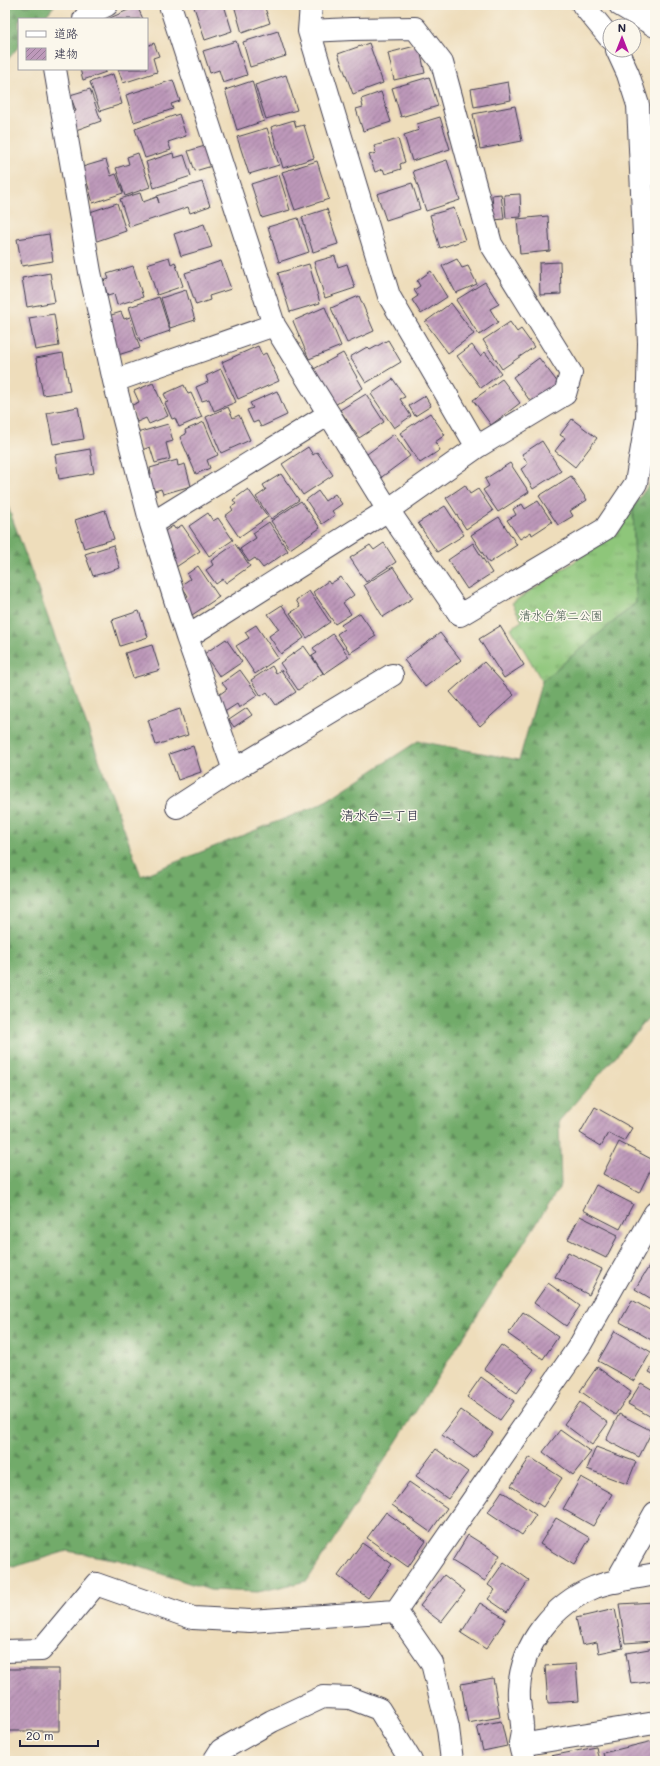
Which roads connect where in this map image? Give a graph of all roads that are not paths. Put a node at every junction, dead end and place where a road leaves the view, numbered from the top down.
1 (107, 5) edge
2 (170, 5) edge
3 (311, 5) edge
4 (583, 5) edge
5 (620, 5) edge
6 (85, 18) edge
7 (655, 26) edge
8 (602, 28) edge
9 (309, 31) junction
10 (621, 58) edge
11 (55, 70) edge
12 (274, 325) junction
13 (114, 382) junction
14 (329, 414) junction
15 (477, 447) junction
16 (388, 510) junction
17 (151, 524) junction
18 (187, 637) junction
19 (392, 675) dead end
20 (234, 770) junction
21 (177, 807) dead end
22 (655, 1213) edge
23 (655, 1514) edge
24 (655, 1574) edge
25 (616, 1582) junction
26 (396, 1611) junction
27 (5, 1651) edge
28 (655, 1723) edge
29 (522, 1753) edge
30 (214, 1761) edge
31 (411, 1761) edge
32 (452, 1761) edge

1 - 6 street
2 - 12 street
3 - 9 street
4 - 8 street
5 - 7 street
9 - 15 street
9 - 15 street
10 - 16 street
11 - 13 street
12 - 13 street
12 - 14 street
13 - 17 street
14 - 16 street
14 - 17 street
15 - 16 street
16 - 18 street
17 - 18 street
18 - 20 street
19 - 20 street
20 - 21 street
22 - 26 street
23 - 25 street
24 - 25 street
25 - 29 street
26 - 27 street
26 - 32 street
28 - 29 street
30 - 31 street

